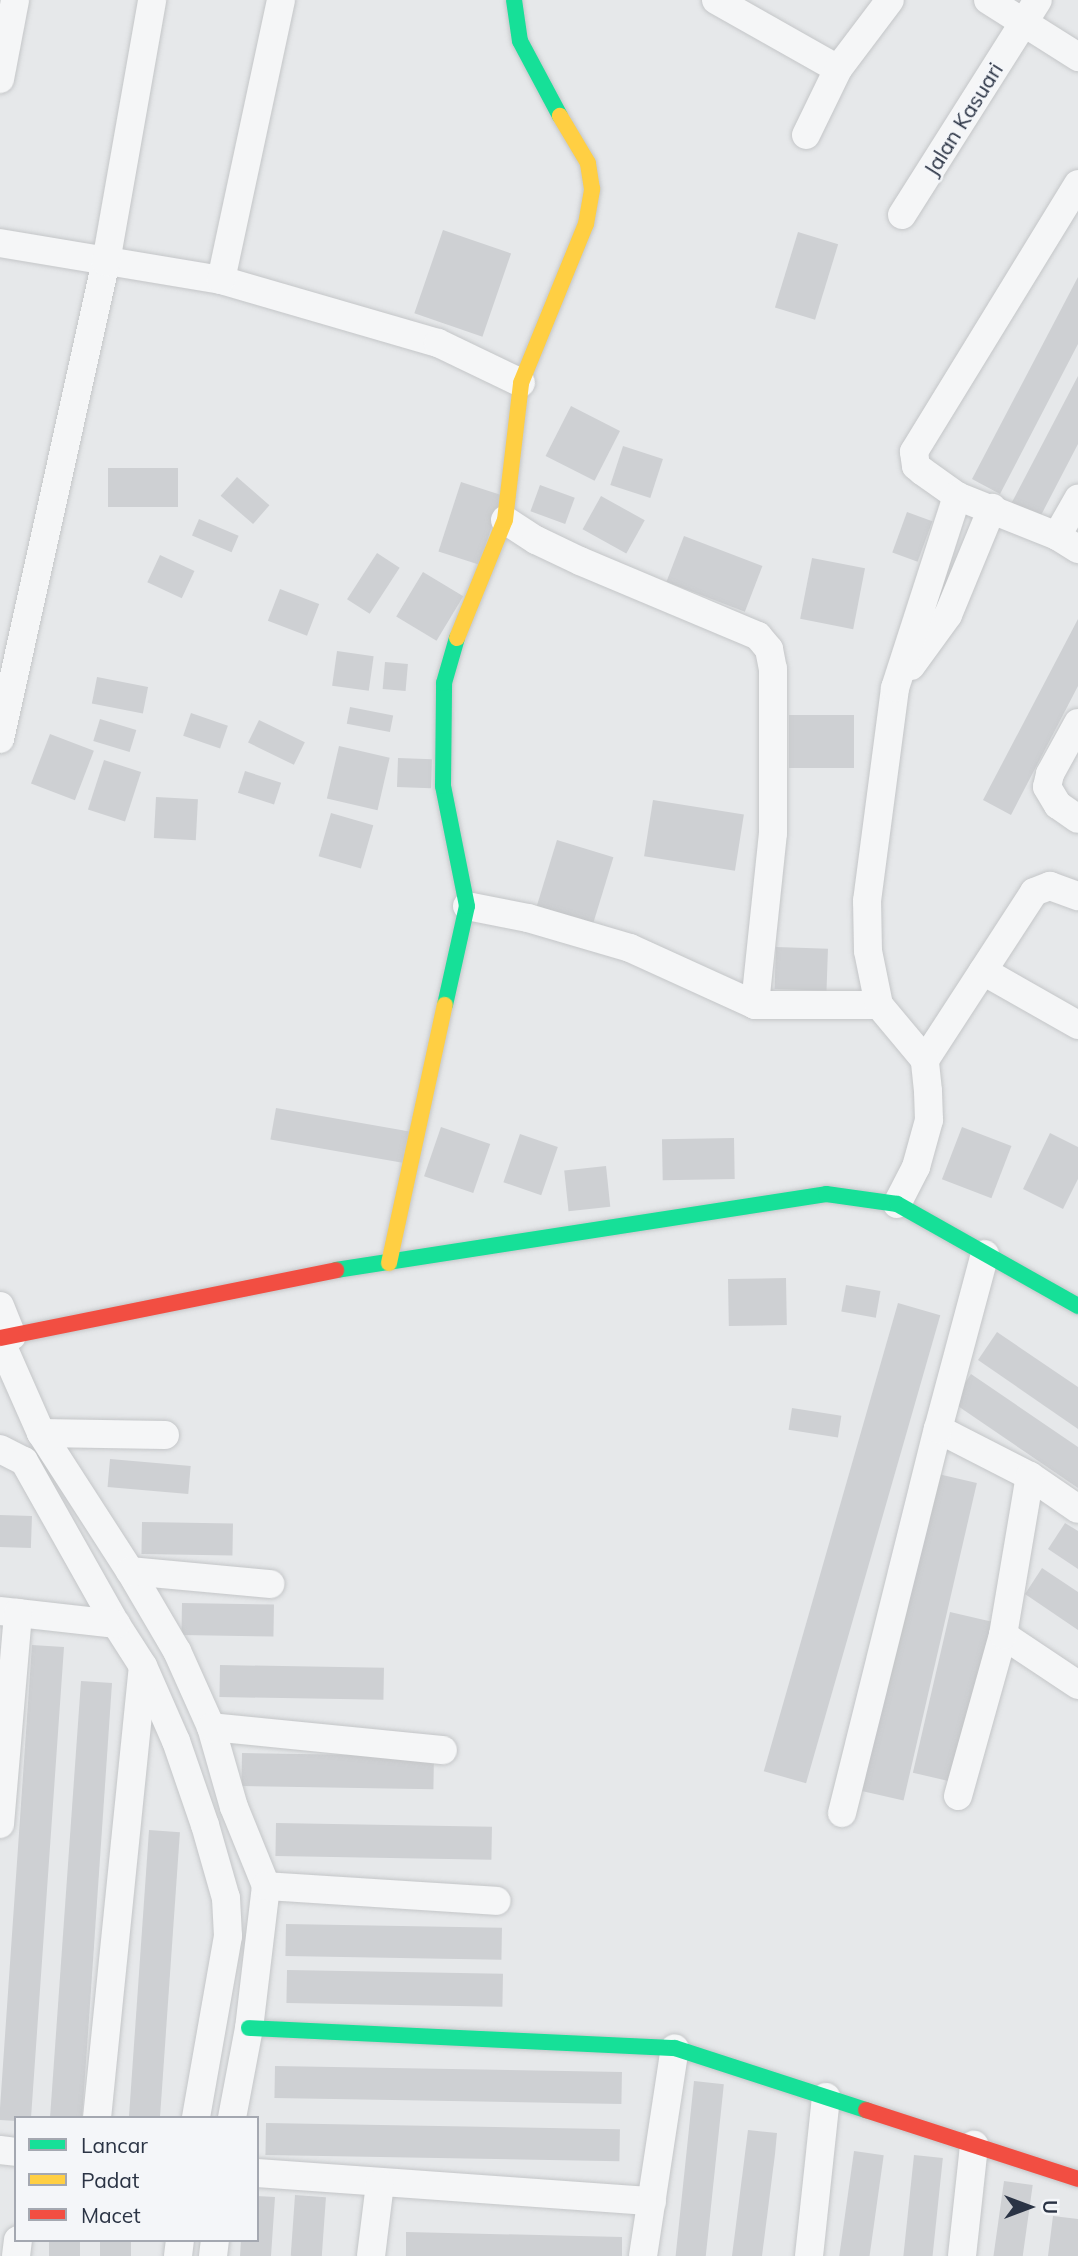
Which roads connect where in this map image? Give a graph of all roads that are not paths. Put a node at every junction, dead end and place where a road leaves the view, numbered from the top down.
1 (15, 0) edge
2 (152, 0) edge
3 (281, 0) edge
4 (514, 0) edge
5 (716, 0) edge
6 (890, 0) edge
7 (988, 0) edge
8 (1031, 12) edge
9 (1078, 57) edge
10 (838, 69) junction
11 (0, 79) edge
12 (806, 135) dead end
13 (1078, 184) edge
14 (902, 215) dead end
15 (0, 243) edge
16 (106, 262) junction
17 (221, 280) junction
18 (521, 383) junction
19 (957, 496) junction
20 (1078, 499) edge
21 (992, 508) junction
22 (505, 520) junction
23 (1067, 543) edge
24 (895, 688) junction
25 (1078, 723) edge
26 (0, 739) edge
27 (1078, 819) edge
28 (1078, 896) edge
29 (467, 906) junction
30 (983, 971) junction
31 (755, 1004) junction
32 (879, 1004) junction
33 (1078, 1025) edge
34 (925, 1060) junction
35 (897, 1204) junction
36 (985, 1254) junction
37 (389, 1263) junction
38 (0, 1306) edge
39 (1078, 1306) edge
40 (4, 1338) edge
41 (938, 1429) junction
42 (41, 1433) junction
43 (165, 1435) dead end
44 (0, 1449) edge
45 (1030, 1476) junction
46 (1078, 1509) edge
47 (130, 1570) junction
48 (270, 1584) dead end
49 (9, 1612) edge
50 (116, 1624) junction
51 (1003, 1635) junction
52 (143, 1666) junction
53 (1078, 1685) edge
54 (211, 1727) junction
55 (443, 1750) dead end
56 (958, 1797) dead end
57 (842, 1813) dead end
58 (0, 1824) edge
59 (266, 1886) junction
60 (497, 1901) dead end
61 (249, 2028) junction
62 (675, 2048) junction
63 (826, 2097) junction
64 (97, 2116) edge
65 (196, 2116) edge
66 (232, 2116) edge
67 (974, 2145) junction
68 (259, 2174) edge
69 (1078, 2179) edge
70 (380, 2184) junction
71 (652, 2201) junction
72 (371, 2256) edge
73 (643, 2256) edge
74 (810, 2256) edge
75 (962, 2256) edge

1 - 11 street
2 - 16 street
3 - 17 street
4 - 18 street
5 - 10 street
6 - 10 street
7 - 8 street
8 - 9 street
8 - 14 street, Jalan Kasuari
10 - 12 street
13 - 19 street
15 - 16 street
16 - 17 street
16 - 26 street
17 - 18 street
18 - 22 street
19 - 21 street
19 - 24 street
20 - 23 street
21 - 23 street
21 - 24 street
22 - 29 street
22 - 31 street
24 - 32 street
25 - 27 street
28 - 30 street
29 - 31 street
29 - 37 street
30 - 33 street
30 - 34 street
31 - 32 street
32 - 34 street
34 - 35 street
35 - 36 street
35 - 37 street
36 - 39 street
36 - 41 street
37 - 40 street
38 - 40 street
40 - 42 street
41 - 45 street
41 - 57 street
42 - 43 street
42 - 47 street
44 - 50 street
45 - 46 street
45 - 51 street
47 - 48 street
47 - 54 street
49 - 50 street
49 - 58 street
50 - 52 street
51 - 53 street
51 - 56 street
52 - 64 street
52 - 65 street
54 - 55 street
54 - 59 street
59 - 60 street
59 - 61 street
61 - 62 street
61 - 66 street
62 - 63 street
62 - 71 street
63 - 67 street
63 - 74 street
67 - 69 street
67 - 75 street
68 - 70 street
70 - 71 street
70 - 72 street
71 - 73 street

